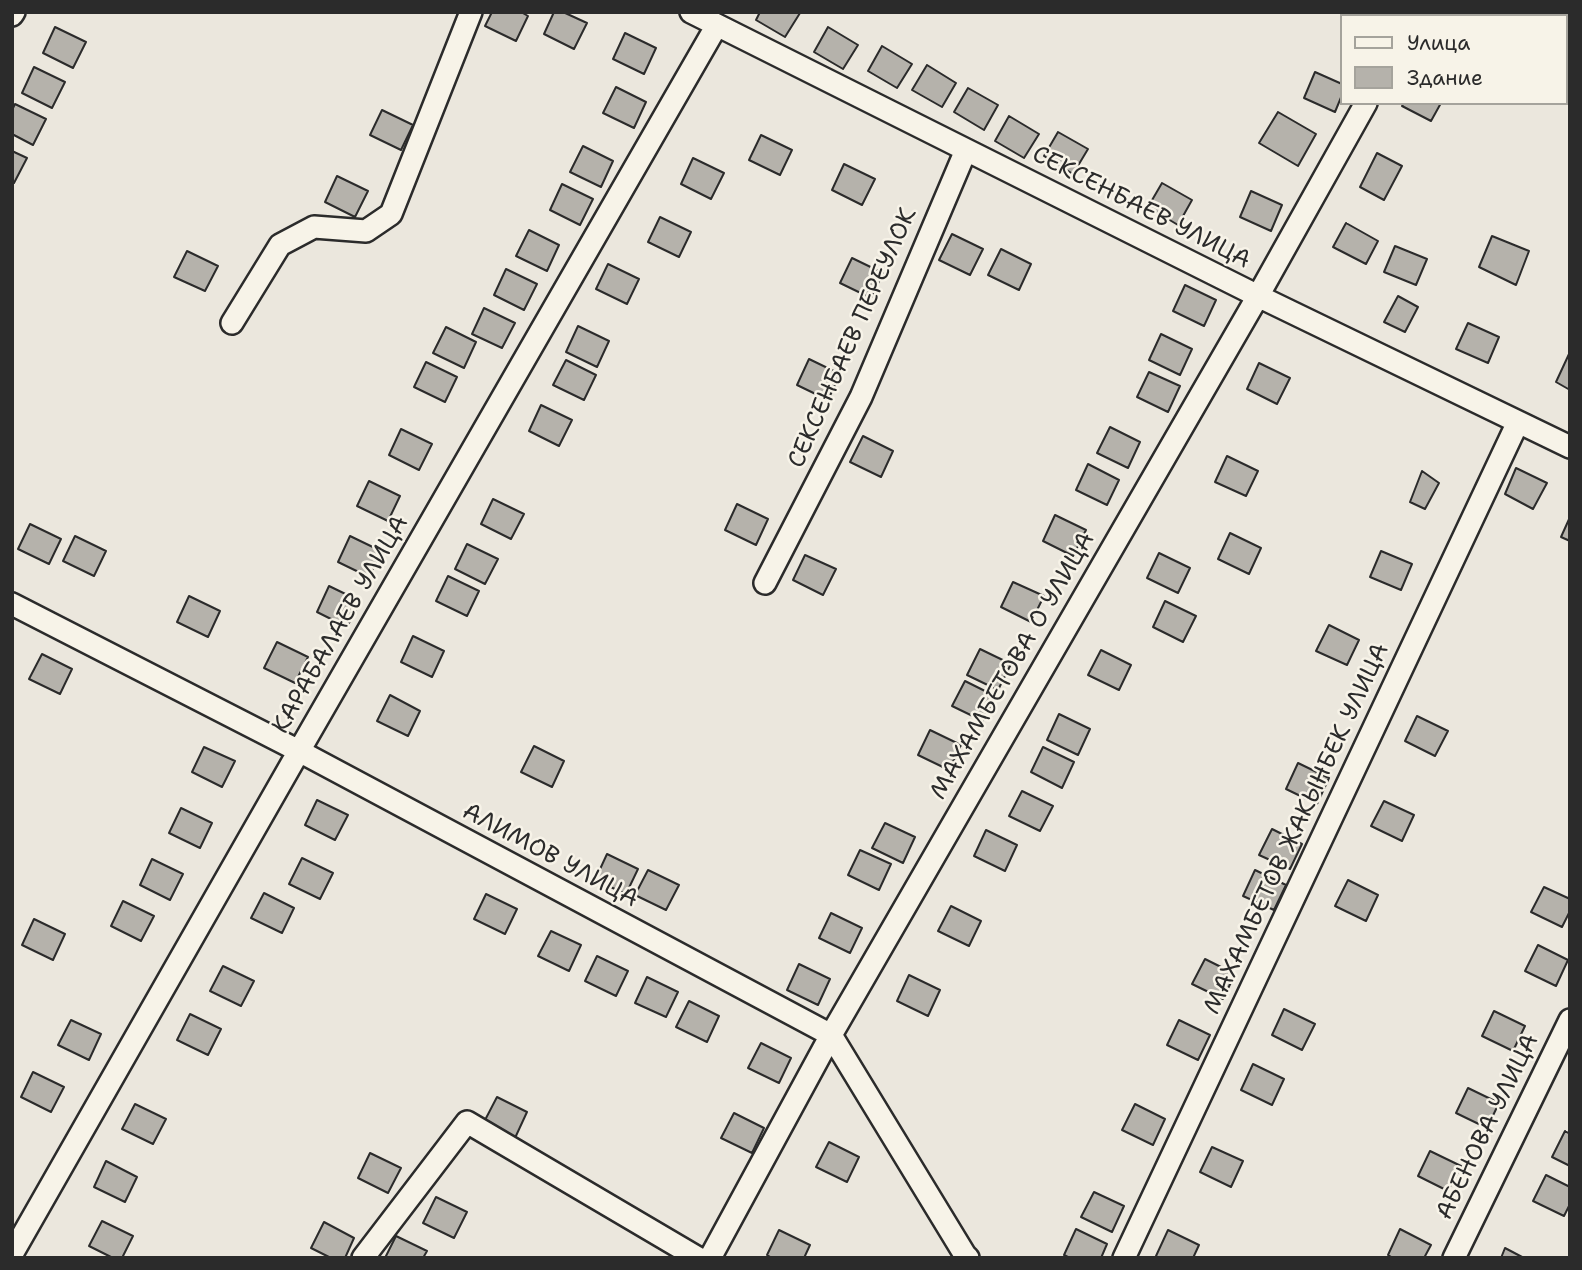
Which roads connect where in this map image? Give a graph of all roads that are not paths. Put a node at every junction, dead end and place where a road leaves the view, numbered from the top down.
1 (471, 12) edge
2 (691, 12) edge
3 (718, 25) junction
4 (1365, 105) edge
5 (966, 150) junction
6 (1258, 296) junction
7 (232, 323) dead end
8 (1518, 422) junction
9 (1570, 447) edge
10 (765, 583) dead end
11 (12, 604) edge
12 (299, 751) junction
13 (1570, 1020) edge
14 (831, 1035) junction
15 (12, 1254) edge
16 (363, 1258) edge
17 (698, 1258) edge
18 (710, 1258) edge
19 (968, 1258) edge
20 (1124, 1258) edge
21 (1454, 1258) edge

1 - 7 street
2 - 3 street, СЕКСЕНБАЕВ УЛИЦА
3 - 5 street, СЕКСЕНБАЕВ УЛИЦА
3 - 12 street, КАРАБАЛАЕВ УЛИЦА
4 - 6 street, МАХАМБЕТОВА О УЛИЦА
5 - 6 street, СЕКСЕНБАЕВ УЛИЦА
5 - 10 street, СЕКСЕНБАЕВ ПЕРЕУЛОК
6 - 8 street, СЕКСЕНБАЕВ УЛИЦА
6 - 14 street, МАХАМБЕТОВА О УЛИЦА
8 - 9 street, СЕКСЕНБАЕВ УЛИЦА
8 - 20 street, МАХАМБЕТОВ ЖАКЫНБЕК УЛИЦА
11 - 12 street, АЛИМОВ УЛИЦА
12 - 14 street, АЛИМОВ УЛИЦА
12 - 15 street, КАРАБАЛАЕВ УЛИЦА
13 - 21 street, АБЕНОВА УЛИЦА
14 - 18 street, МАХАМБЕТОВА О УЛИЦА
14 - 19 street
16 - 17 street

